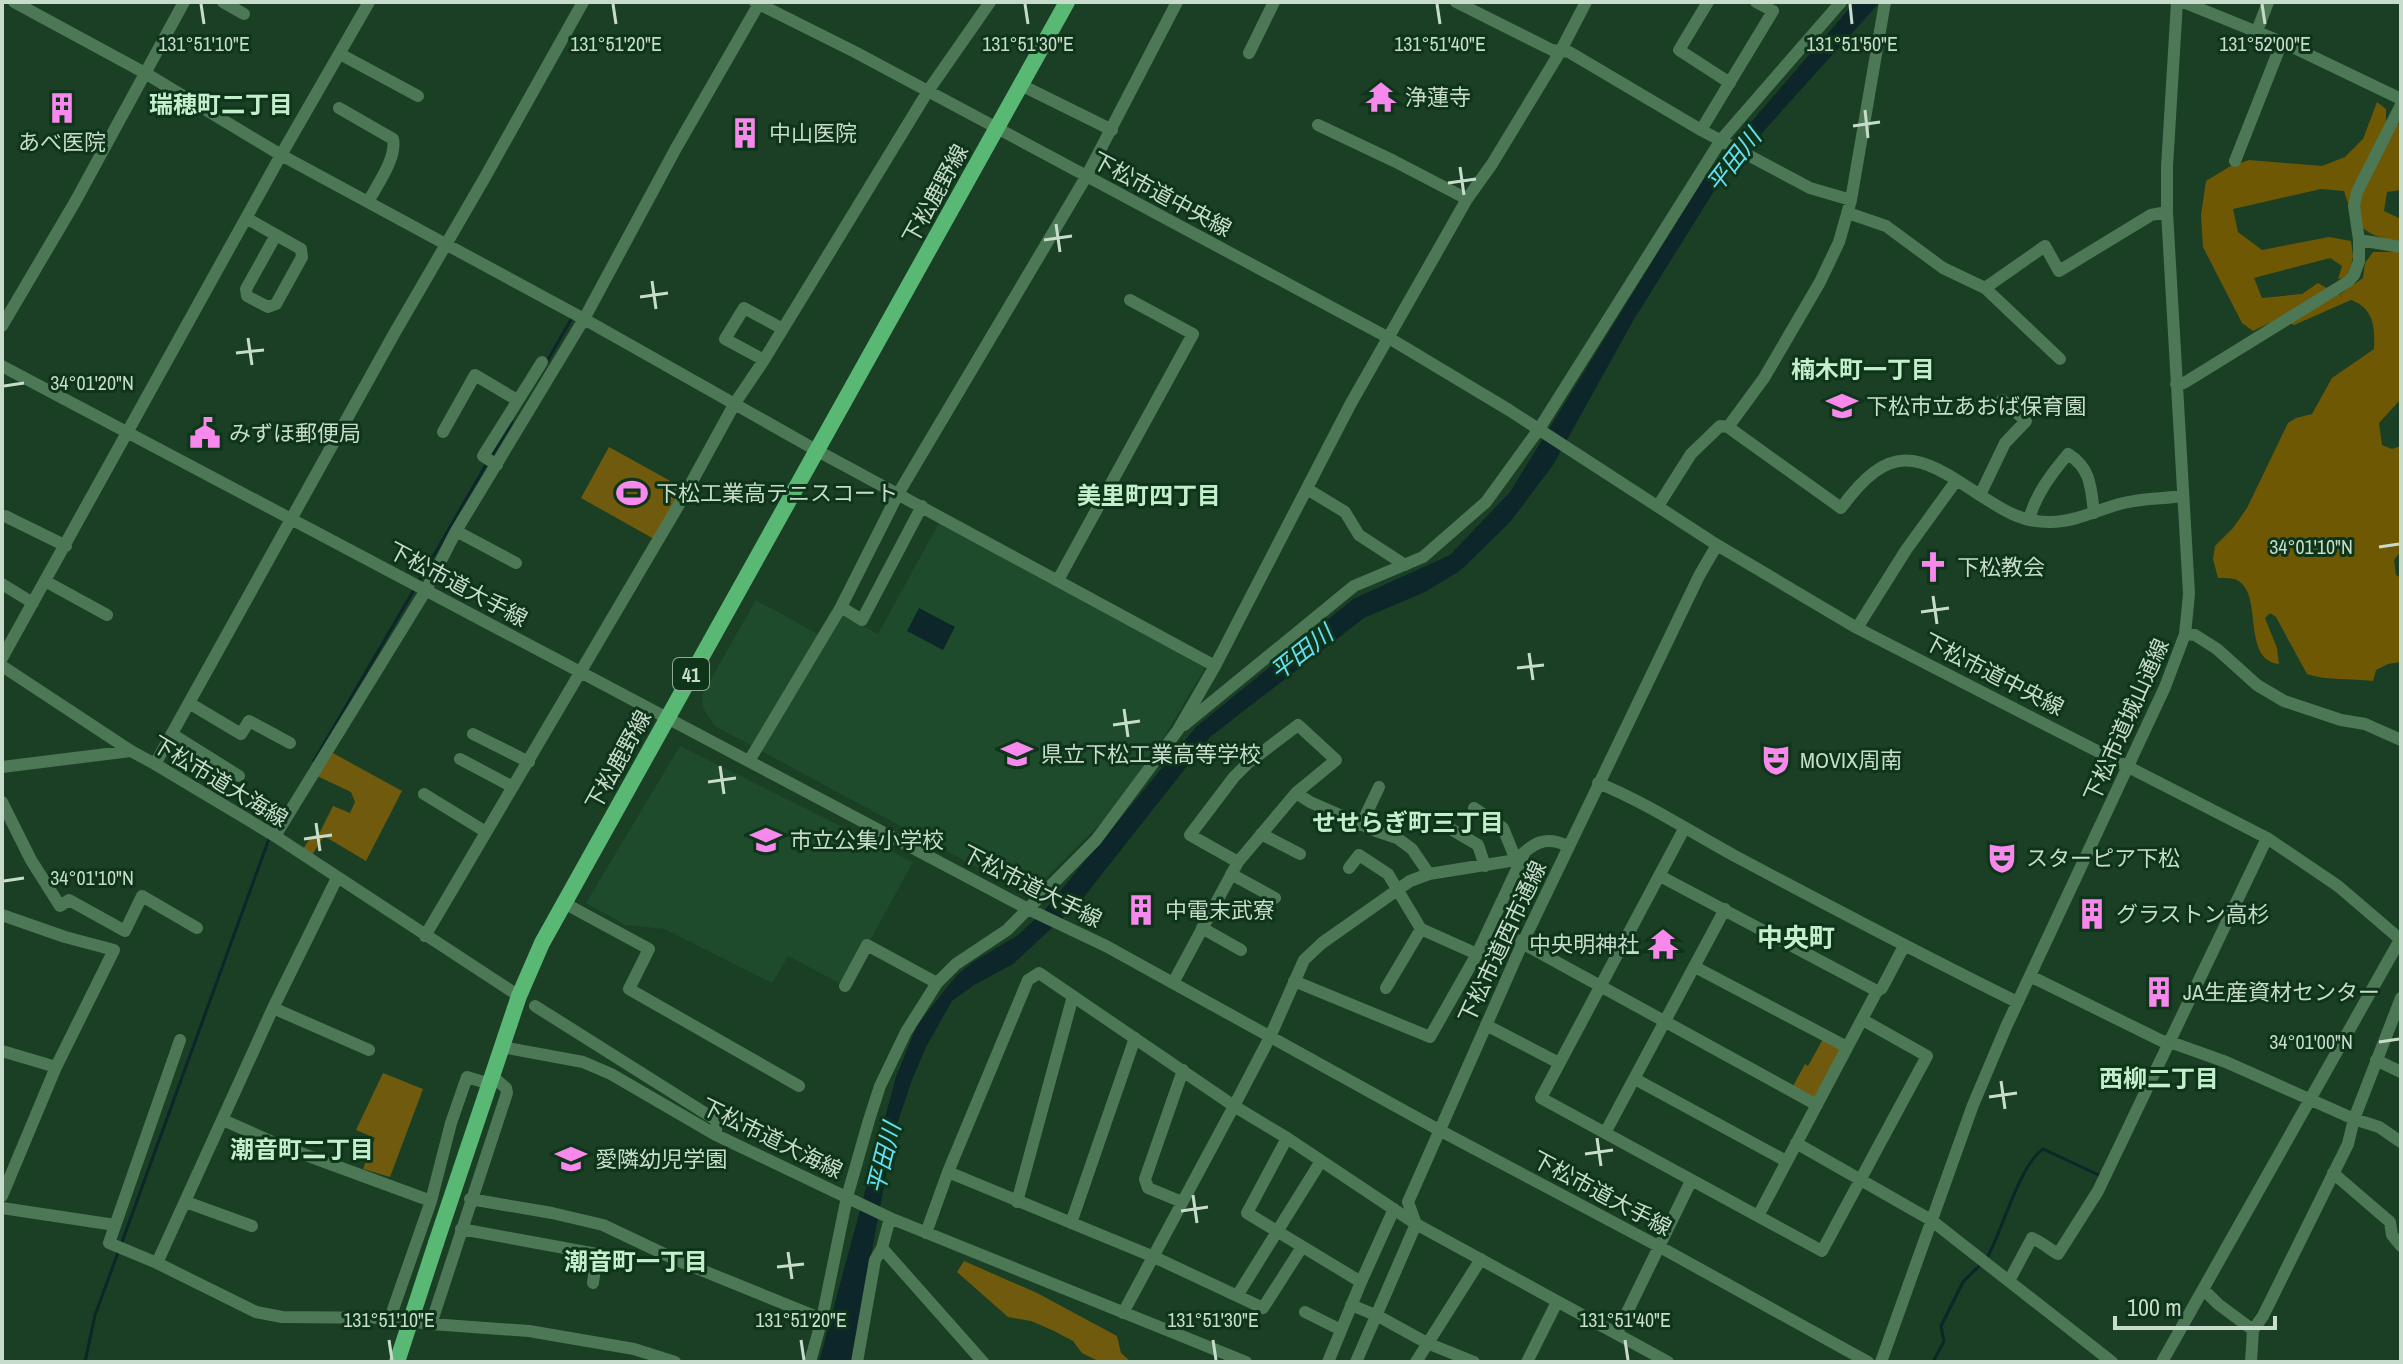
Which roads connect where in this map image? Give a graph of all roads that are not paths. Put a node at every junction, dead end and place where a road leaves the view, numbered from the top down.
1 (14, 2) edge
2 (184, 2) edge
3 (223, 2) edge
4 (369, 2) edge
5 (583, 2) edge
6 (990, 2) edge
7 (1067, 2) edge
8 (1177, 2) edge
9 (1274, 2) edge
10 (1456, 2) edge
11 (1586, 2) edge
12 (1708, 2) edge
13 (1756, 2) edge
14 (1841, 2) edge
15 (1885, 2) edge
16 (2177, 2) edge
17 (2183, 2) edge
18 (2268, 2) edge
19 (758, 3) edge
20 (244, 14) dead end
21 (2257, 31) junction
22 (2282, 42) junction
23 (1560, 52) junction
24 (1249, 53) dead end
25 (340, 54) junction
26 (145, 73) junction
27 (1730, 83) junction
28 (1021, 85) junction
29 (928, 91) junction
30 (418, 96) dead end
31 (2401, 102) edge
32 (339, 108) dead end
33 (1318, 125) dead end
34 (997, 128) junction
35 (1112, 130) junction
36 (1701, 130) junction
37 (1723, 141) junction
38 (281, 155) junction
39 (2235, 161) dead end
40 (1086, 177) junction
41 (1467, 199) junction
42 (368, 202) junction
43 (1850, 207) junction
44 (2167, 212) junction
45 (246, 218) junction
46 (276, 235) junction
47 (2359, 240) junction
48 (445, 244) junction
49 (2401, 247) edge
50 (1985, 288) junction
51 (1130, 300) dead end
52 (584, 319) junction
53 (2, 326) edge
54 (783, 329) junction
55 (1389, 338) junction
56 (2060, 359) dead end
57 (764, 360) junction
58 (542, 362) dead end
59 (2, 366) edge
60 (2176, 384) junction
61 (517, 400) junction
62 (2002, 400) dead end
63 (735, 403) junction
64 (1728, 427) junction
65 (1542, 431) junction
66 (128, 432) junction
67 (443, 432) dead end
68 (816, 450) junction
69 (497, 465) junction
70 (1956, 481) junction
71 (1307, 489) junction
72 (898, 494) junction
73 (1980, 495) junction
74 (2183, 496) junction
75 (922, 506) junction
76 (1658, 506) junction
77 (2094, 513) junction
78 (5, 516) dead end
79 (290, 520) junction
80 (2029, 520) junction
81 (456, 531) junction
82 (1717, 545) junction
83 (66, 546) junction
84 (516, 563) dead end
85 (1405, 565) junction
86 (1058, 580) junction
87 (45, 581) junction
88 (2, 584) edge
89 (426, 590) junction
90 (33, 603) junction
91 (841, 607) junction
92 (107, 615) dead end
93 (1857, 628) junction
94 (2185, 634) junction
95 (2, 658) edge
96 (1215, 666) junction
97 (4, 669) edge
98 (581, 671) junction
99 (189, 703) junction
100 (666, 718) junction
101 (1178, 730) junction
102 (172, 734) junction
103 (473, 734) dead end
104 (2401, 740) edge
105 (290, 743) dead end
106 (131, 751) junction
107 (460, 759) dead end
108 (749, 761) junction
109 (529, 762) junction
110 (155, 764) junction
111 (2130, 766) junction
112 (2, 767) edge
113 (239, 776) dead end
114 (1598, 783) junction
115 (513, 787) junction
116 (1379, 787) dead end
117 (1296, 793) junction
118 (424, 794) dead end
119 (2, 802) edge
120 (1474, 808) dead end
121 (1361, 825) junction
122 (1444, 825) dead end
123 (1684, 829) junction
124 (486, 832) junction
125 (1261, 834) junction
126 (275, 836) junction
127 (2267, 838) junction
128 (1568, 846) junction
129 (1300, 854) dead end
130 (1521, 856) junction
131 (1238, 862) junction
132 (1485, 866) junction
133 (1349, 868) dead end
134 (1231, 874) junction
135 (1429, 874) junction
136 (1660, 876) junction
137 (337, 878) junction
138 (1397, 889) junction
139 (1275, 898) dead end
140 (564, 903) junction
141 (1725, 909) junction
142 (1033, 911) junction
143 (2, 915) edge
144 (1491, 926) junction
145 (197, 928) dead end
146 (1202, 928) junction
147 (1421, 929) junction
148 (425, 936) junction
149 (2401, 939) edge
150 (1523, 942) junction
151 (1904, 946) junction
152 (1241, 950) dead end
153 (1477, 954) junction
154 (1695, 967) junction
155 (2030, 976) junction
156 (1294, 981) junction
157 (937, 983) junction
158 (1173, 983) junction
159 (845, 986) dead end
160 (1602, 986) junction
161 (1386, 988) dead end
162 (1877, 991) junction
163 (519, 996) junction
164 (1073, 996) junction
165 (2401, 998) edge
166 (2017, 1002) junction
167 (535, 1006) dead end
168 (273, 1008) junction
169 (1863, 1020) junction
170 (1665, 1022) junction
171 (1486, 1025) junction
172 (1270, 1037) junction
173 (1135, 1038) junction
174 (180, 1040) dead end
175 (2170, 1042) junction
176 (502, 1047) junction
177 (1847, 1047) junction
178 (369, 1050) dead end
179 (605, 1050) junction
180 (2, 1051) edge
181 (2376, 1060) junction
182 (1559, 1063) junction
183 (56, 1067) junction
184 (595, 1067) junction
185 (1183, 1070) junction
186 (2401, 1072) edge
187 (1635, 1079) junction
188 (491, 1080) junction
189 (799, 1086) dead end
190 (2310, 1099) junction
191 (1817, 1105) junction
192 (1234, 1106) junction
193 (2354, 1119) junction
194 (223, 1120) junction
195 (1439, 1130) junction
196 (1605, 1133) junction
197 (716, 1135) junction
198 (1287, 1138) junction
199 (2401, 1142) edge
200 (1796, 1143) junction
201 (1321, 1161) junction
202 (1786, 1161) junction
203 (948, 1172) junction
204 (2333, 1173) junction
205 (1860, 1180) junction
206 (1691, 1181) junction
207 (2, 1196) edge
208 (470, 1199) junction
209 (851, 1200) junction
210 (431, 1201) junction
211 (186, 1202) junction
212 (1017, 1202) junction
213 (1182, 1202) junction
214 (2, 1208) edge
215 (1394, 1209) junction
216 (1758, 1216) junction
217 (890, 1218) junction
218 (1931, 1220) junction
219 (1071, 1223) junction
220 (1416, 1224) junction
221 (115, 1225) junction
222 (252, 1226) dead end
223 (461, 1229) junction
224 (1278, 1232) junction
225 (926, 1233) junction
226 (2401, 1246) edge
227 (1302, 1247) junction
228 (1660, 1247) junction
229 (882, 1248) junction
230 (1154, 1257) junction
231 (1481, 1259) junction
232 (157, 1263) junction
233 (2009, 1281) junction
234 (1361, 1282) junction
235 (593, 1283) dead end
236 (2204, 1290) junction
237 (1237, 1296) junction
238 (1557, 1302) junction
239 (1351, 1305) junction
240 (1305, 1312) dead end
241 (1123, 1313) junction
242 (1378, 1316) junction
243 (390, 1318) junction
244 (822, 1319) junction
245 (431, 1324) junction
246 (1341, 1330) junction
247 (2253, 1330) junction
248 (1617, 1333) junction
249 (1427, 1343) junction
250 (397, 1362) edge
251 (675, 1362) edge
252 (810, 1362) edge
253 (857, 1362) edge
254 (983, 1362) edge
255 (1246, 1362) edge
256 (1328, 1362) edge
257 (1356, 1362) edge
258 (1416, 1362) edge
259 (1474, 1362) edge
260 (1527, 1362) edge
261 (1668, 1362) edge
262 (1868, 1362) edge
263 (1881, 1362) edge
264 (2112, 1362) edge
265 (2162, 1362) edge
266 (2251, 1362) edge

1 - 26 street
2 - 26 street
3 - 20 street
4 - 25 street
5 - 48 street
6 - 29 street
7 - 28 main road, 下松鹿野線 / 41
8 - 35 street
9 - 24 street
10 - 23 street
11 - 23 street
12 - 27 street
13 - 27 street
14 - 37 street
15 - 43 street
16 - 44 street, 下松市道城山通線
17 - 21 street
18 - 21 street
19 - 29 street, 下松市道中央線
19 - 52 street
21 - 22 street
22 - 31 street
22 - 39 street
23 - 36 street
23 - 41 street
25 - 30 street
25 - 38 street
26 - 38 street
26 - 53 street
27 - 36 street
28 - 34 main road, 下松鹿野線 / 41
28 - 35 street
29 - 34 street, 下松市道中央線
29 - 54 street
31 - 47 street
32 - 42 street
33 - 41 street
34 - 40 street, 下松市道中央線
34 - 68 main road, 下松鹿野線 / 41
35 - 40 street
36 - 37 street
37 - 43 street
37 - 65 street
38 - 42 street
38 - 45 street
40 - 55 street, 下松市道中央線
40 - 72 street
41 - 55 street
42 - 48 street
43 - 50 street
43 - 64 street
44 - 50 street
44 - 60 street, 下松市道城山通線
45 - 46 street
45 - 66 street
46 - 46 street
47 - 49 street
47 - 60 street
48 - 52 street
48 - 79 street
50 - 56 street
51 - 86 street
52 - 63 street
52 - 69 street
54 - 57 street
54 - 57 street
55 - 65 street, 下松市道中央線
55 - 71 street
57 - 63 street
58 - 61 street
59 - 66 street, 下松市道大手線
60 - 74 street, 下松市道城山通線
61 - 67 street
61 - 69 street
62 - 73 street
63 - 68 street
63 - 98 street
64 - 70 street
64 - 76 street
65 - 76 street, 下松市道中央線
65 - 85 street
66 - 79 street, 下松市道大手線
66 - 83 street
68 - 72 street
68 - 100 main road, 下松鹿野線 / 41
69 - 81 street
70 - 73 street
70 - 93 street
71 - 85 street
71 - 96 street
72 - 75 street
72 - 91 street
73 - 80 street
74 - 77 street
74 - 94 street, 下松市道城山通線
75 - 86 street
75 - 91 street
76 - 82 street, 下松市道中央線
77 - 80 street
77 - 80 street
78 - 83 street
79 - 89 street, 下松市道大手線
79 - 99 street
81 - 84 street
81 - 89 street
82 - 93 street, 下松市道中央線
82 - 114 street, 下松市道西市通線
83 - 87 street
85 - 101 street
86 - 96 street
87 - 90 street
87 - 92 street
88 - 90 street
89 - 98 street, 下松市道大手線
89 - 126 street
90 - 95 street
91 - 108 street
93 - 111 street, 下松市道中央線
94 - 104 street
94 - 111 street, 下松市道城山通線
96 - 101 street
97 - 106 street
98 - 100 street, 下松市道大手線
98 - 109 street
99 - 102 street
99 - 105 street
100 - 108 street, 下松市道大手線
100 - 140 main road, 下松鹿野線 / 41
101 - 142 street
102 - 110 street
102 - 113 street
103 - 109 street
106 - 110 street, 下松市道大海線
106 - 112 street, 下松市道大海線
107 - 115 street
108 - 142 street, 下松市道大手線
109 - 115 street
110 - 126 street, 下松市道大海線
111 - 127 street, 下松市道中央線
111 - 155 street, 下松市道城山通線
114 - 123 street
114 - 128 street, 下松市道西市通線
115 - 124 street
116 - 121 street
117 - 121 street
117 - 125 street
117 - 131 street
118 - 124 street
119 - 145 street
120 - 130 street
121 - 135 street
122 - 132 street
123 - 136 street
123 - 151 street
124 - 148 street
125 - 129 street
125 - 131 street
126 - 137 street, 下松市道大海線
127 - 149 street, 下松市道中央線
127 - 175 street
128 - 130 street
128 - 150 street, 下松市道西市通線
130 - 132 street
130 - 144 street
131 - 134 street
132 - 135 street
133 - 138 street
134 - 139 street
134 - 146 street
135 - 138 street
136 - 141 street
136 - 160 street
137 - 148 street, 下松市道大海線
137 - 168 street
138 - 147 street
138 - 156 street
140 - 163 main road, 下松鹿野線 / 41
140 - 189 street
141 - 154 street
141 - 162 street
142 - 157 street
142 - 158 street, 下松市道大手線
143 - 183 street
144 - 150 street
144 - 153 street
146 - 152 street
146 - 158 street
147 - 153 street
147 - 161 street
148 - 163 street, 下松市道大海線
149 - 190 street
150 - 160 street
150 - 171 street, 下松市道西市通線
151 - 162 street
151 - 166 street
153 - 156 street
154 - 170 street
154 - 177 street
155 - 166 street, 下松市道城山通線
155 - 175 street
156 - 172 street
157 - 159 street
157 - 209 street
158 - 172 street, 下松市道大手線
160 - 170 street
160 - 182 street
162 - 169 street
163 - 176 main road, 下松鹿野線 / 41
164 - 173 street
164 - 203 street
164 - 212 street
165 - 181 street
166 - 218 street, 下松市道城山通線
167 - 179 street
168 - 178 street
168 - 194 street
169 - 177 street
169 - 205 street
170 - 187 street
170 - 191 street
171 - 182 street
171 - 195 street, 下松市道西市通線
172 - 192 street
172 - 195 street, 下松市道大手線
173 - 185 street
173 - 219 street
174 - 221 street
175 - 190 street
175 - 233 street
176 - 184 street, 下松市道大海線
176 - 188 main road, 下松鹿野線 / 41
177 - 191 street
179 - 184 street
179 - 197 street
180 - 183 street
181 - 186 street
181 - 193 street
182 - 196 street
183 - 207 street
184 - 197 street, 下松市道大海線
185 - 192 street
185 - 213 street
187 - 196 street
187 - 202 street
188 - 208 street
188 - 210 street
188 - 250 main road, 下松鹿野線 / 41, bridge
190 - 193 street
190 - 236 street
191 - 200 street
192 - 198 street
192 - 213 street
193 - 199 street
193 - 204 street
194 - 210 street
194 - 211 street
195 - 220 street, 下松市道西市通線
195 - 228 street, 下松市道大手線
196 - 206 street
197 - 209 street, 下松市道大海線
198 - 201 street
198 - 224 street
200 - 202 street
200 - 205 street
201 - 215 street
201 - 224 street
202 - 216 street
203 - 212 street
203 - 225 street
204 - 226 street
204 - 247 street
205 - 216 street
205 - 218 street
206 - 216 street
206 - 228 street
208 - 223 street
208 - 244 street
209 - 217 street, 下松市道大海線
209 - 244 street
210 - 243 street
211 - 222 street
211 - 232 street
212 - 219 street
213 - 230 street
214 - 221 street
215 - 220 street
215 - 234 street
217 - 225 street, 下松市道大海線
217 - 229 street
218 - 233 street
218 - 263 street, 下松市道城山通線
219 - 230 street
220 - 231 street
220 - 242 street, 下松市道西市通線
221 - 232 street
223 - 235 street
223 - 245 street
224 - 227 street
224 - 237 street
225 - 241 street, 下松市道大海線
227 - 234 street
227 - 237 street
228 - 248 street
228 - 262 street, 下松市道大手線
229 - 253 street
229 - 254 street
230 - 237 street
230 - 241 street
231 - 238 street
231 - 249 street
232 - 243 street
233 - 264 street
234 - 239 street
236 - 247 street
236 - 265 street
238 - 248 street
238 - 260 street
239 - 242 street
239 - 246 street
240 - 246 street
241 - 255 street, 下松市道大海線
242 - 249 street
242 - 257 street, 下松市道西市通線
243 - 245 street
244 - 252 street
245 - 251 street
246 - 256 street
247 - 266 street
248 - 261 street
249 - 258 street
249 - 259 street

